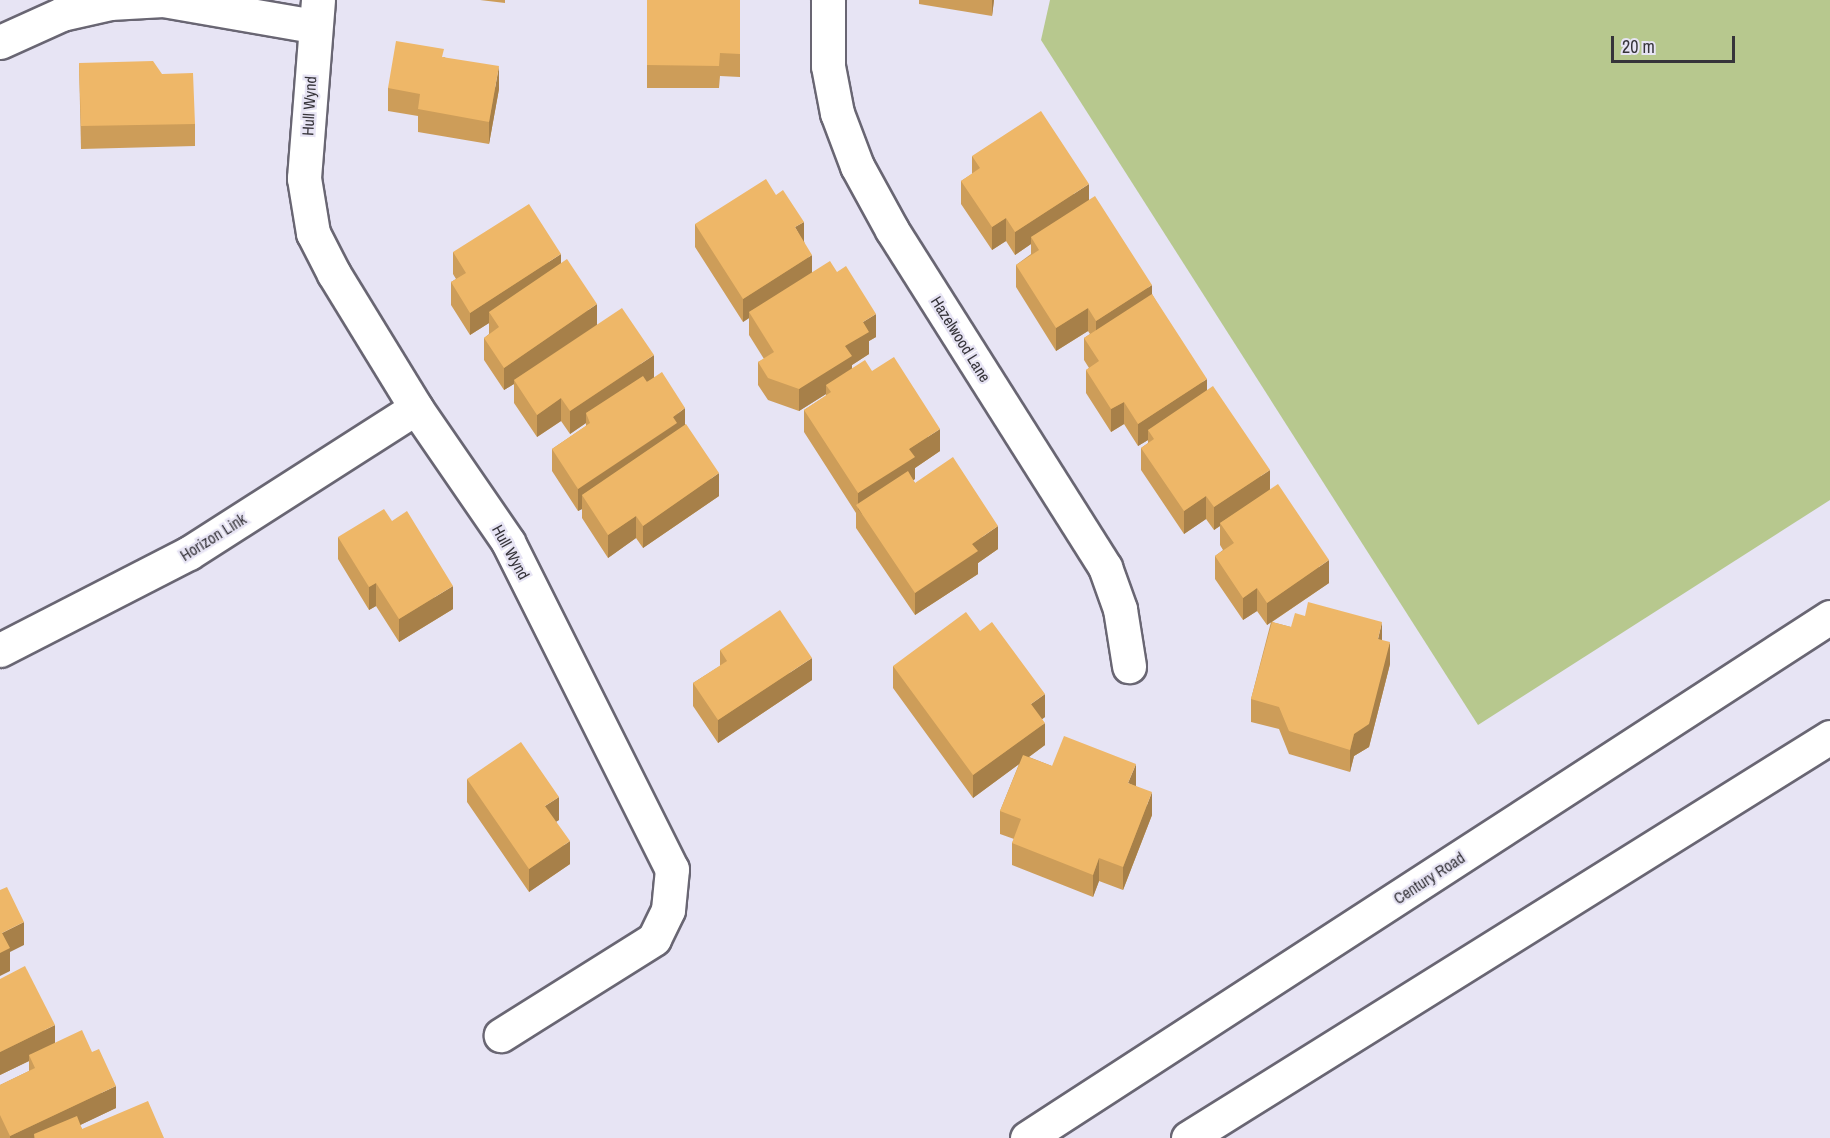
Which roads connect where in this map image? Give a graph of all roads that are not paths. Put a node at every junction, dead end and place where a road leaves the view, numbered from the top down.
1 (828, 0) edge
2 (315, 13) edge
3 (0, 42) edge
4 (416, 408) junction
5 (1830, 617) edge
6 (0, 650) edge
7 (1129, 666) dead end
8 (1830, 737) edge
9 (501, 1035) dead end
10 (1027, 1138) edge
11 (1188, 1138) edge

1 - 7 street, Hazelwood Lane
2 - 3 street
2 - 4 street, Hull Wynd
4 - 6 street, Horizon Link
4 - 9 street, Hull Wynd
5 - 10 street, Century Road
8 - 11 street

